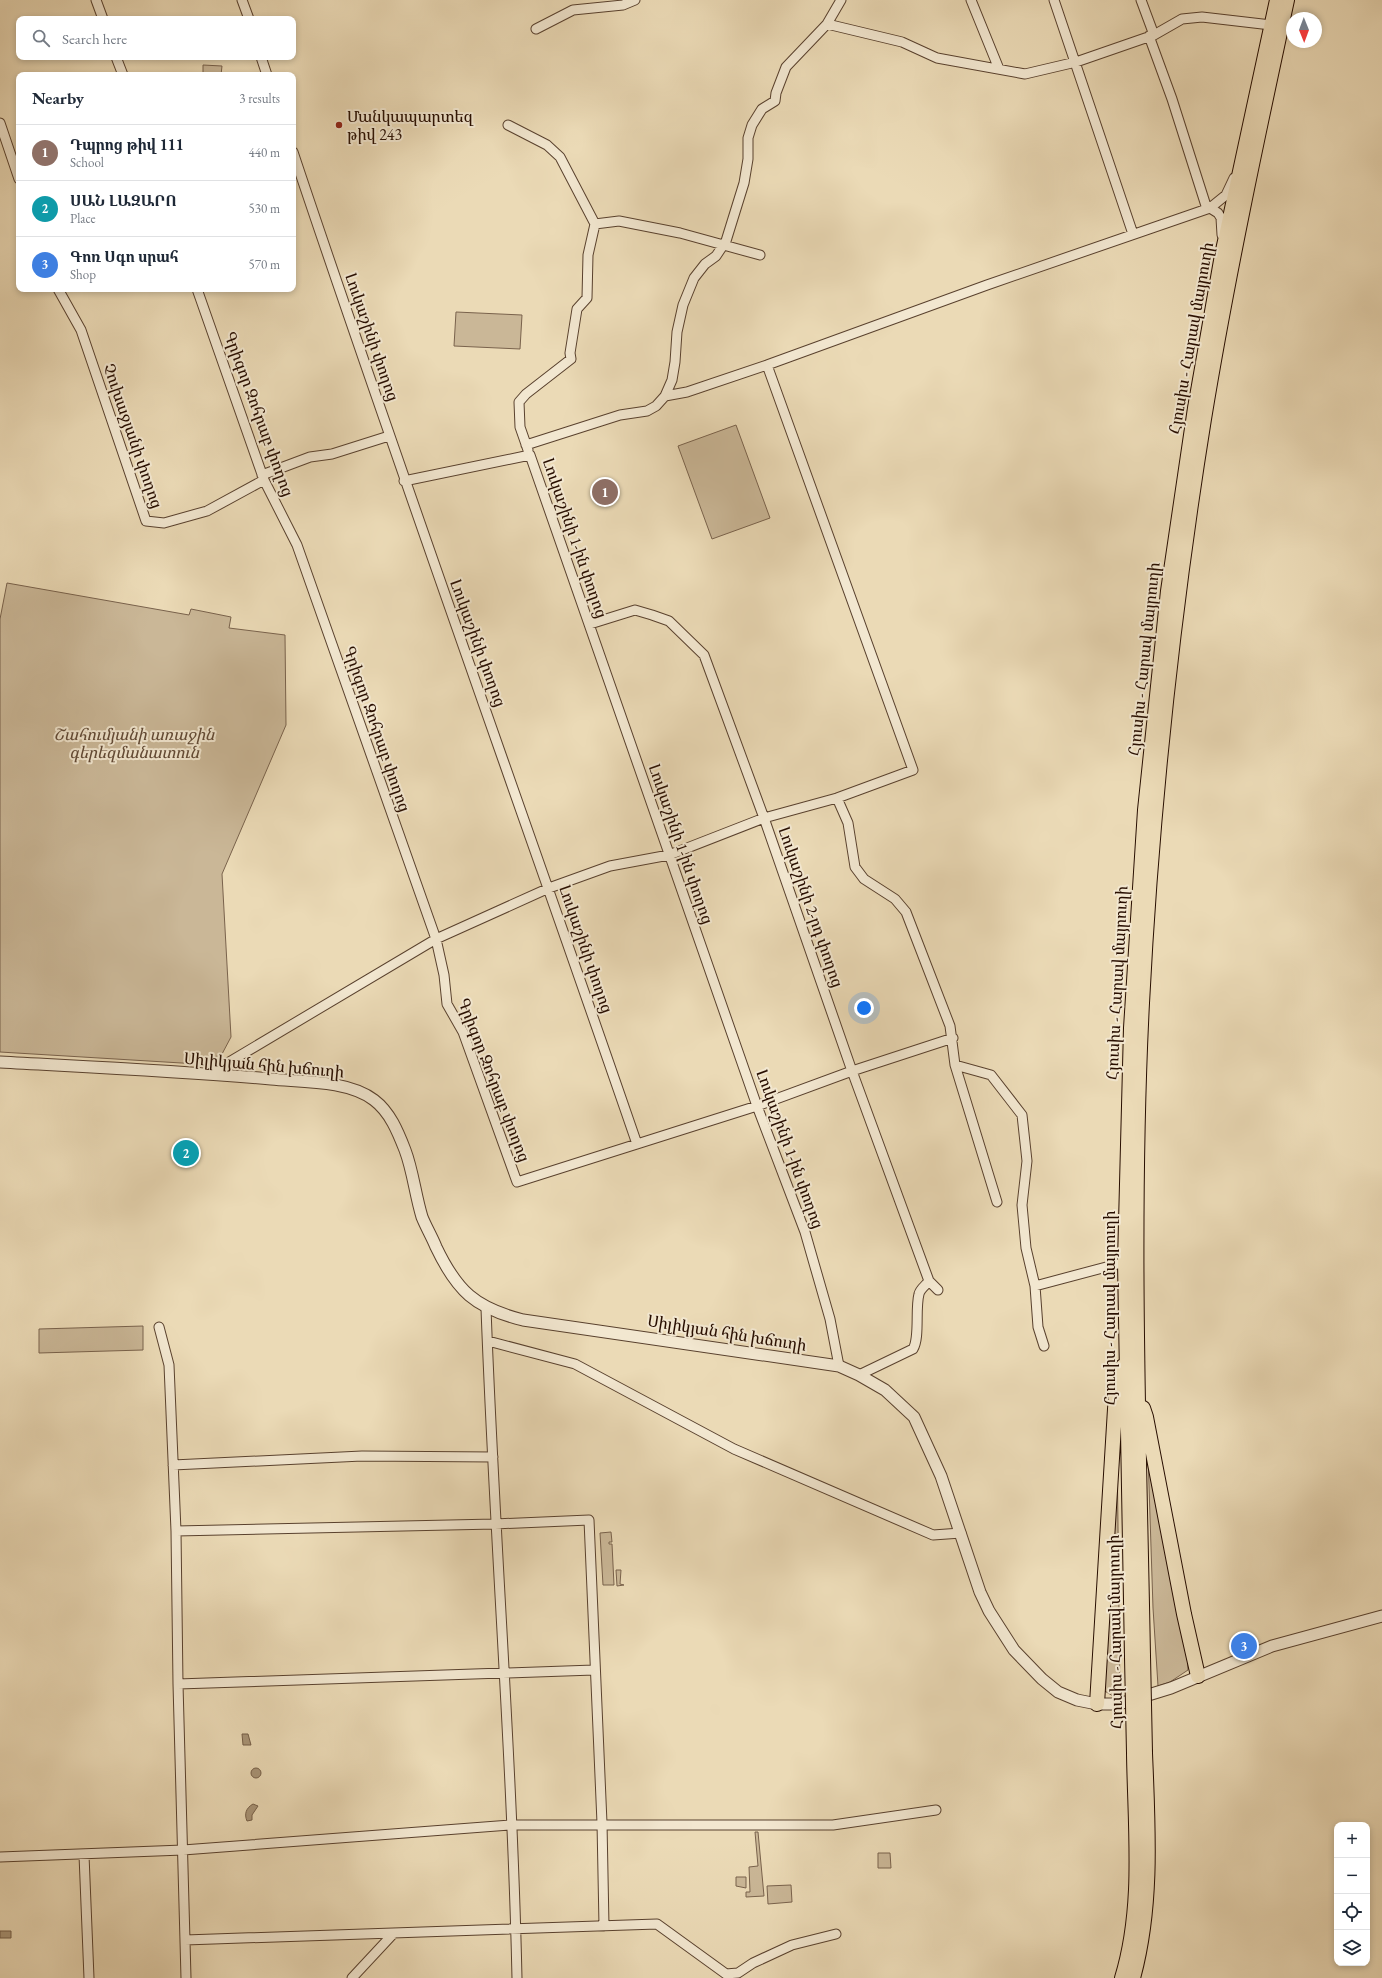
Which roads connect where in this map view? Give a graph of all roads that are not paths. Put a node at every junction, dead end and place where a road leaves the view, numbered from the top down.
1 (96, 0) edge
2 (242, 0) edge
3 (635, 0) edge
4 (841, 0) edge
5 (971, 0) edge
6 (1054, 0) edge
7 (1141, 0) edge
8 (1277, 0) edge
9 (1287, 0) edge
10 (102, 16) edge
11 (247, 16) edge
12 (827, 24) junction
13 (1271, 25) junction
14 (536, 29) dead end
15 (1152, 35) junction
16 (117, 60) edge
17 (262, 60) edge
18 (1076, 62) junction
19 (999, 69) junction
20 (122, 72) edge
21 (266, 72) edge
22 (0, 123) edge
23 (508, 125) dead end
24 (1242, 160) junction
25 (296, 161) edge
26 (16, 170) edge
27 (1209, 209) junction
28 (595, 224) junction
29 (1133, 234) junction
30 (724, 244) junction
31 (760, 255) dead end
32 (1222, 255) junction
33 (60, 292) edge
34 (198, 292) edge
35 (767, 365) junction
36 (665, 396) junction
37 (389, 436) junction
38 (526, 445) junction
39 (530, 455) junction
40 (263, 478) junction
41 (404, 481) junction
42 (590, 624) junction
43 (837, 798) junction
44 (764, 818) junction
45 (669, 855) junction
46 (549, 888) junction
47 (436, 939) junction
48 (953, 1038) junction
49 (0, 1062) edge
50 (955, 1065) junction
51 (852, 1071) junction
52 (210, 1074) junction
53 (757, 1106) junction
54 (637, 1144) junction
55 (997, 1202) dead end
56 (1125, 1262) junction
57 (929, 1281) junction
58 (1035, 1286) junction
59 (938, 1290) dead end
60 (486, 1308) junction
61 (159, 1327) dead end
62 (488, 1340) junction
63 (1044, 1346) dead end
64 (1126, 1358) junction
65 (839, 1366) junction
66 (860, 1375) junction
67 (1138, 1394) junction
68 (493, 1457) junction
69 (173, 1465) junction
70 (495, 1524) junction
71 (176, 1530) junction
72 (961, 1533) junction
73 (1382, 1616) edge
74 (1138, 1656) junction
75 (594, 1670) junction
76 (504, 1673) junction
77 (1198, 1676) junction
78 (178, 1684) junction
79 (1097, 1704) junction
80 (1140, 1771) junction
81 (936, 1810) dead end
82 (602, 1823) junction
83 (511, 1825) junction
84 (183, 1850) junction
85 (84, 1855) junction
86 (0, 1858) edge
87 (604, 1926) junction
88 (516, 1929) junction
89 (393, 1934) junction
90 (836, 1934) dead end
91 (184, 1940) junction
92 (89, 1978) edge
93 (186, 1978) edge
94 (352, 1978) edge
95 (517, 1978) edge
96 (1122, 1978) edge
97 (1133, 1978) edge

1 - 10 street
2 - 11 street
3 - 14 street
4 - 12 street
5 - 19 street
6 - 18 street
7 - 15 street
8 - 13 highway, Հյուսիս - Հարավ մայրուղի
9 - 67 highway, Հյուսիս - Հարավ մայրուղի
12 - 19 street
12 - 30 street
13 - 15 street
13 - 24 highway, Հյուսիս - Հարավ մայրուղի
15 - 18 street
15 - 27 street
16 - 20 street
17 - 21 street
18 - 19 street
18 - 29 street
22 - 26 street
23 - 28 street
24 - 27 street
24 - 32 highway, Հյուսիս - Հարավ մայրուղի
25 - 37 street, Լուկաշինի փողոց
27 - 29 street
27 - 32 street
28 - 30 street
28 - 38 street
29 - 35 street
30 - 31 street
30 - 36 street
32 - 56 highway, Հյուսիս - Հարավ մայրուղի
33 - 40 street, Չուխաջյանի փողոց
34 - 40 street, Գրիգոր Զոհրաբ փողոց
35 - 36 street
35 - 43 street
36 - 38 street
37 - 40 street, Չուխաջյանի փողոց
37 - 41 street, Լուկաշինի փողոց
38 - 39 street
39 - 41 street, Լուկաշինի 1-ին փողոց
39 - 42 street, Լուկաշինի 1-ին փողոց
40 - 47 street, Գրիգոր Զոհրաբ փողոց
41 - 46 street, Լուկաշինի փողոց
42 - 44 street, Լուկաշինի 2-րդ փողոց
42 - 45 street, Լուկաշինի 1-ին փողոց
43 - 44 street
43 - 48 street
44 - 45 street
44 - 51 street, Լուկաշինի 2-րդ փողոց
45 - 46 street
45 - 53 street, Լուկաշինի 1-ին փողոց
46 - 47 street
46 - 54 street, Լուկաշինի փողոց
47 - 52 street
47 - 54 street, Գրիգոր Զոհրաբ փողոց
48 - 50 street
48 - 51 street
49 - 52 street, Սիլիկյան հին խճուղի
50 - 55 street
50 - 58 street
51 - 53 street
51 - 57 street, Լուկաշինի 2-րդ փողոց
52 - 60 street, Սիլիկյան հին խճուղի
53 - 54 street
53 - 65 street, Լուկաշինի 1-ին փողոց
56 - 58 street
56 - 64 highway, Հյուսիս - Հարավ մայրուղի
57 - 59 street, Լուկաշինի 2-րդ փողոց
57 - 66 street
58 - 63 street
60 - 62 street
60 - 65 street, Սիլիկյան հին խճուղի
61 - 69 street
62 - 68 street
62 - 72 street
64 - 74 highway, Հյուսիս - Հարավ մայրուղի
64 - 79 highway
65 - 66 street, Սիլիկյան հին խճուղի
66 - 72 street, Սիլիկյան հին խճուղի
67 - 74 highway, Հյուսիս - Հարավ մայրուղի
67 - 77 highway
68 - 69 street
68 - 70 street
69 - 71 street
70 - 71 street
70 - 75 street
70 - 76 street
71 - 78 street
72 - 79 street, Սիլիկյան հին խճուղի
73 - 77 street, Սիլիկյան հին խճուղի
74 - 80 highway, Հյուսիս - Հարավ մայրուղի, bridge
75 - 76 street
75 - 82 street
76 - 78 street
76 - 83 street
77 - 79 street, Սիլիկյան հին խճուղի
78 - 84 street
80 - 96 highway, Հյուսիս - Հարավ մայրուղի
80 - 97 highway, Հյուսիս - Հարավ մայրուղի
81 - 82 street
82 - 83 street
82 - 87 street
83 - 84 street
83 - 88 street
84 - 85 street
84 - 91 street
85 - 86 street
85 - 92 street
87 - 88 street
87 - 90 street
88 - 89 street
88 - 95 street
89 - 91 street
89 - 94 street
91 - 93 street

